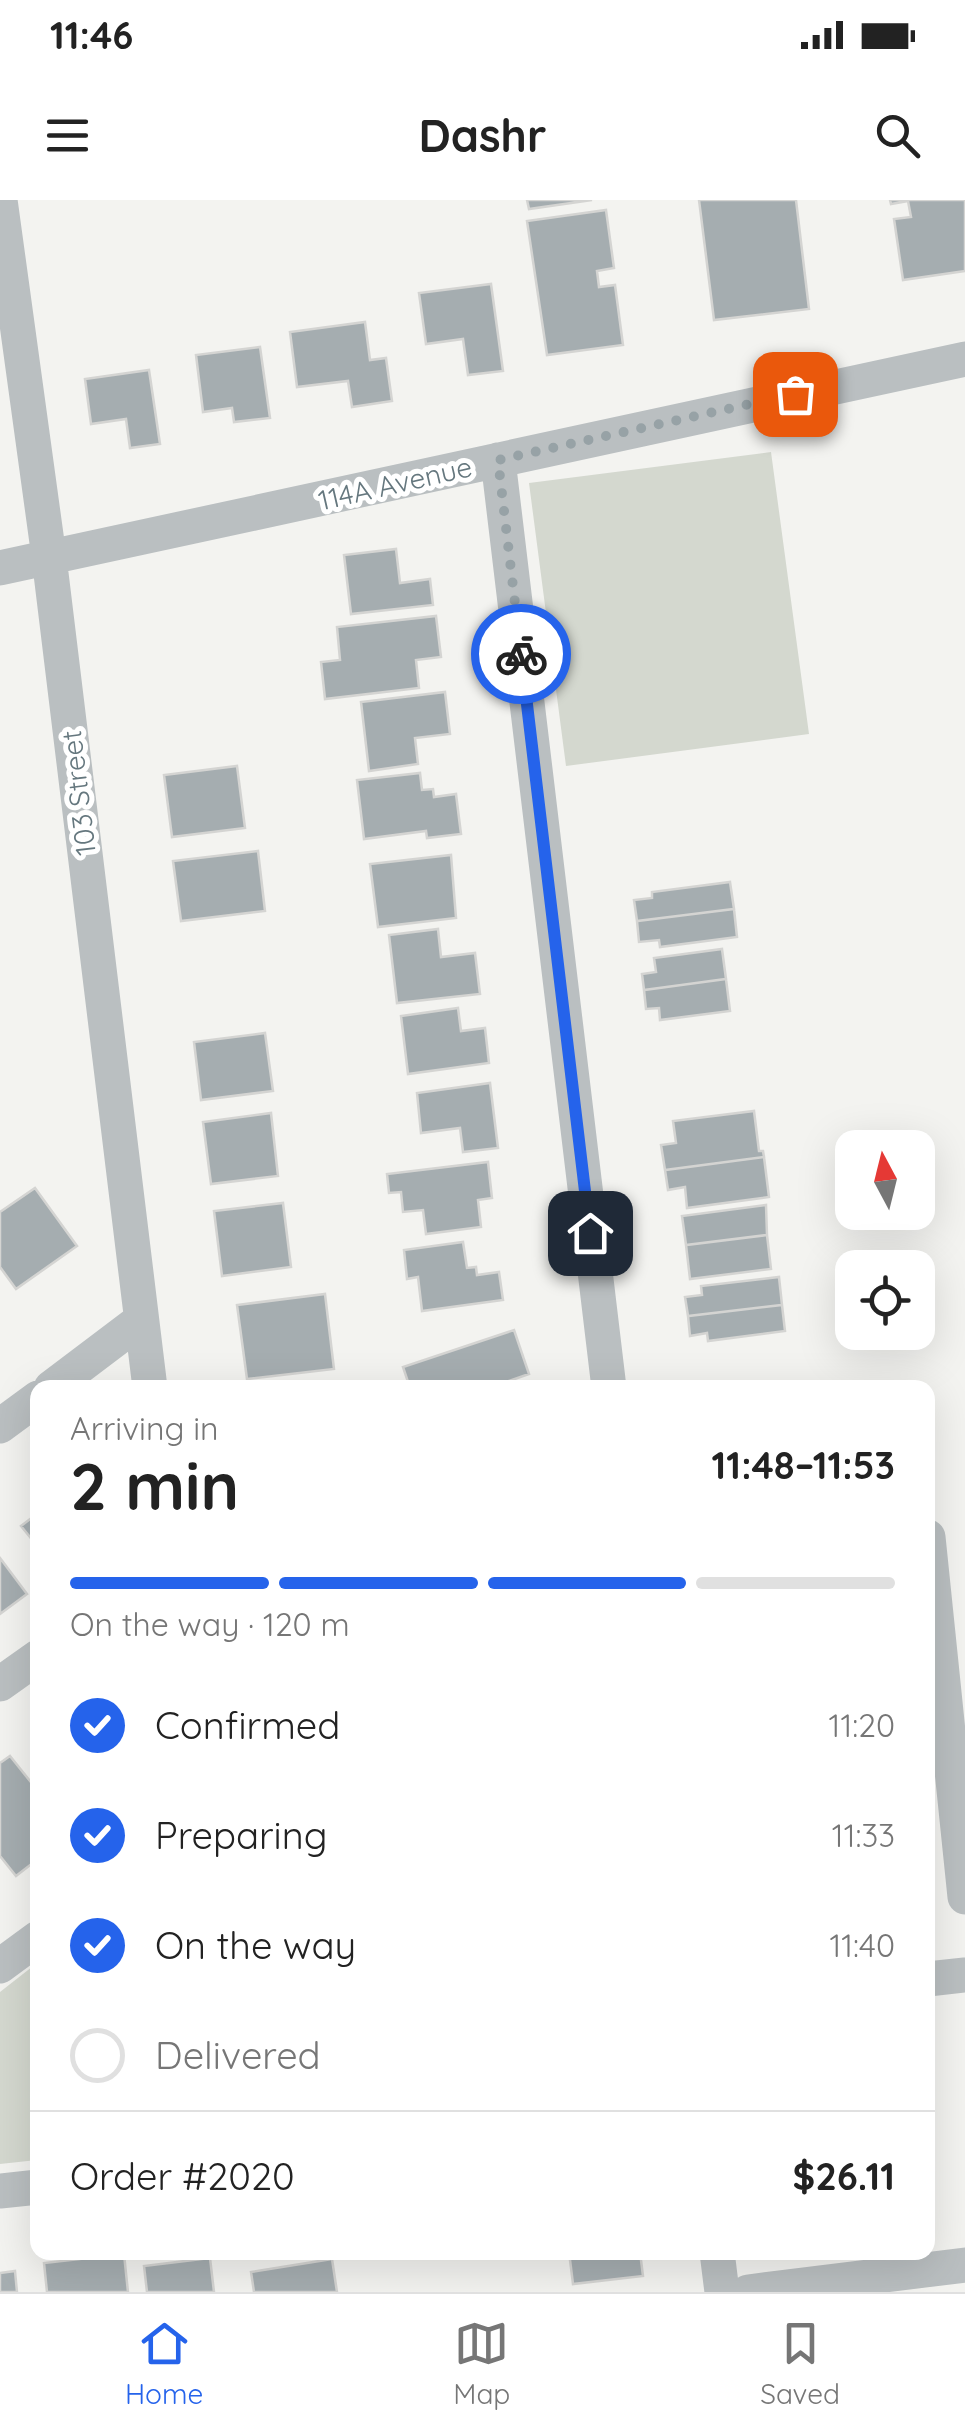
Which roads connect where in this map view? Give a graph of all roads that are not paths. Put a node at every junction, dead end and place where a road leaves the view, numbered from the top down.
1 (0, 200) edge
2 (965, 359) edge
3 (498, 460) junction
4 (49, 557) junction
5 (0, 568) edge
6 (140, 1320) junction
7 (61, 1380) edge
8 (149, 1380) edge
9 (608, 1380) edge
10 (30, 1404) edge
11 (0, 1426) edge
12 (935, 1605) edge
13 (30, 1663) edge
14 (0, 1684) edge
15 (965, 1896) edge
16 (30, 1944) edge
17 (0, 1966) edge
18 (965, 1975) edge
19 (935, 1978) edge
20 (30, 2187) edge
21 (0, 2191) edge
22 (718, 2260) edge
23 (965, 2264) edge
24 (722, 2292) edge
25 (748, 2292) edge

1 - 4 street, 103 Street
2 - 3 street, 114A Avenue
3 - 4 street, 114A Avenue
3 - 9 street
4 - 5 street, 114A Avenue
4 - 6 street, 103 Street
6 - 7 street
6 - 8 street, 103 Street
10 - 11 street
12 - 15 street
13 - 14 street
16 - 17 street
18 - 19 street
20 - 21 street
22 - 24 street
23 - 25 street

